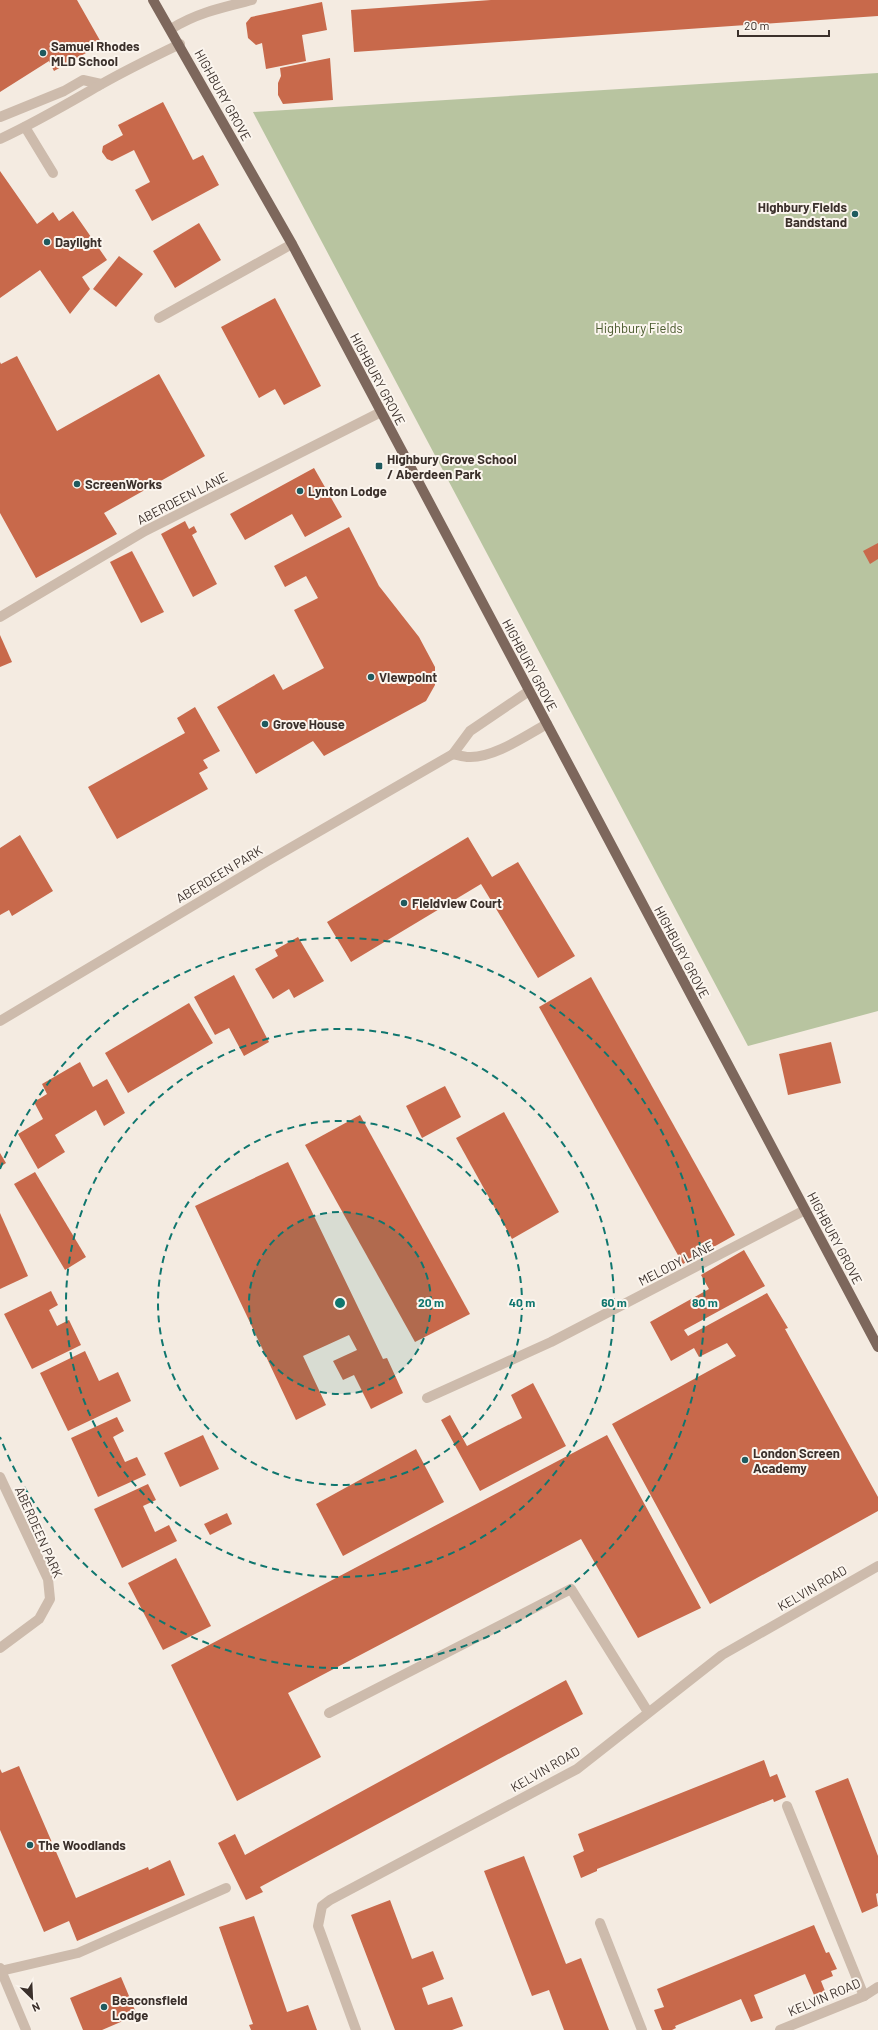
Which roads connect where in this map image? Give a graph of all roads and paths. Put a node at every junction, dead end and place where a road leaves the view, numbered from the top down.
1 (153, 0) edge
2 (252, 0) edge
3 (171, 29) junction
4 (180, 44) junction
5 (101, 84) junction
6 (0, 117) edge
7 (25, 128) junction
8 (0, 139) edge
9 (53, 173) dead end
10 (292, 244) junction
11 (159, 318) dead end
12 (381, 412) junction
13 (0, 617) edge
14 (529, 691) junction
15 (547, 724) junction
16 (453, 754) junction
17 (0, 1021) edge
18 (805, 1210) junction
19 (878, 1347) edge
20 (427, 1398) dead end
21 (0, 1477) edge
22 (878, 1566) edge
23 (0, 1648) edge
24 (648, 1712) junction
25 (330, 1713) dead end
26 (787, 1806) dead end
27 (226, 1888) dead end
28 (600, 1923) dead end
29 (1, 1969) edge
30 (878, 1987) edge
31 (864, 1996) junction
32 (26, 2030) edge
33 (356, 2030) edge
34 (642, 2030) edge
35 (780, 2030) edge

1 - 3 main road, HIGHBURY GROVE
2 - 3 street
3 - 4 main road, HIGHBURY GROVE
4 - 5 street
4 - 10 main road, HIGHBURY GROVE
5 - 6 street
5 - 7 street
7 - 8 street
7 - 9 street
10 - 11 street
10 - 12 main road, HIGHBURY GROVE
12 - 13 street, ABERDEEN LANE
12 - 14 main road, HIGHBURY GROVE
14 - 15 main road, HIGHBURY GROVE
14 - 16 street, ABERDEEN PARK
15 - 16 street
15 - 18 main road, HIGHBURY GROVE
16 - 17 street, ABERDEEN PARK
18 - 19 main road, HIGHBURY GROVE
18 - 20 street, MELODY LANE
21 - 23 street, ABERDEEN PARK
22 - 24 street, KELVIN ROAD
24 - 25 street
24 - 33 street, KELVIN ROAD
26 - 31 street
27 - 29 street
28 - 34 street
29 - 32 street
30 - 31 street, KELVIN ROAD
31 - 35 street, KELVIN ROAD

